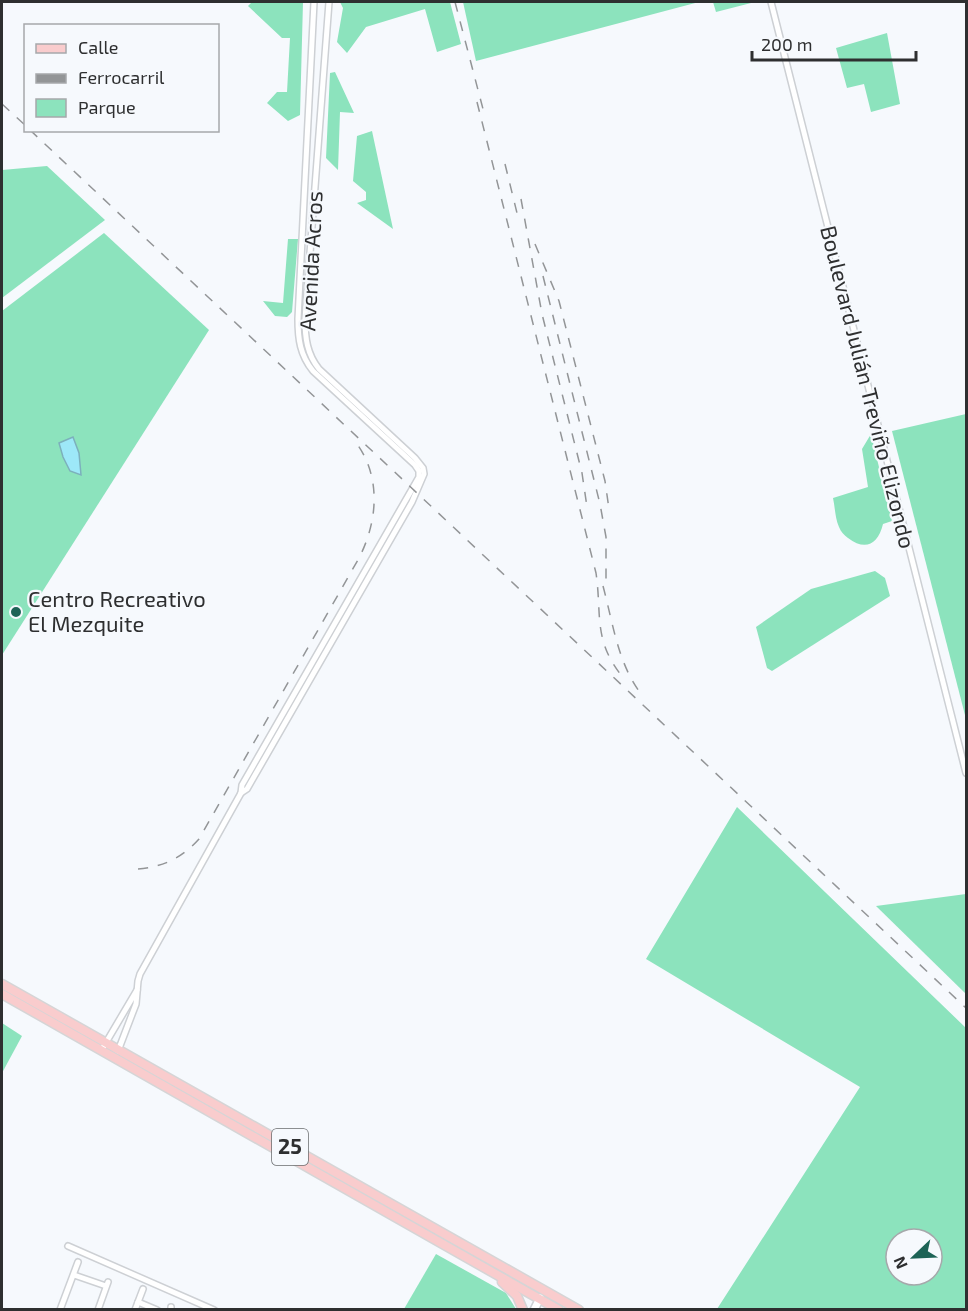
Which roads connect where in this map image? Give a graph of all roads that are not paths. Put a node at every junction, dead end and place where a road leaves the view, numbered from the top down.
1 (314, 2) edge
2 (329, 2) edge
3 (771, 2) edge
4 (312, 38) junction
5 (327, 39) junction
6 (311, 69) junction
7 (324, 70) junction
8 (384, 432) junction
9 (966, 773) edge
10 (2, 984) edge
11 (137, 990) junction
12 (2, 994) edge
13 (120, 1017) junction
14 (129, 1022) junction
15 (106, 1043) junction
16 (118, 1050) junction
17 (101, 1051) junction
18 (115, 1059) junction
19 (68, 1246) dead end
20 (78, 1262) dead end
21 (487, 1267) junction
22 (74, 1275) junction
23 (143, 1289) dead end
24 (138, 1302) junction
25 (548, 1306) edge
26 (60, 1310) edge
27 (99, 1310) edge
28 (135, 1310) edge
29 (157, 1310) edge
30 (214, 1310) edge
31 (523, 1310) edge
32 (534, 1310) edge
33 (579, 1310) edge

1 - 4 street, Avenida Acros
2 - 5 street, Avenida Acros
3 - 9 street, Boulevard Julián Treviño Elizondo
4 - 5 street
4 - 6 street, Avenida Acros
5 - 7 street, Avenida Acros
6 - 7 street
6 - 8 street, Avenida Acros
7 - 8 street, Avenida Acros
8 - 11 street, Avenida Acros
10 - 15 main road, 25
11 - 13 street
11 - 14 street
12 - 17 main road, 25
13 - 14 street
13 - 15 street
14 - 16 street
15 - 16 main road, 25
15 - 17 street
16 - 18 street
16 - 33 main road, 25
17 - 18 main road, 25
18 - 21 main road, 25
19 - 30 street
20 - 22 street
21 - 25 main road, 25
21 - 31 main road
22 - 26 street
22 - 27 street
23 - 24 street
24 - 28 street
24 - 29 street
25 - 32 street

